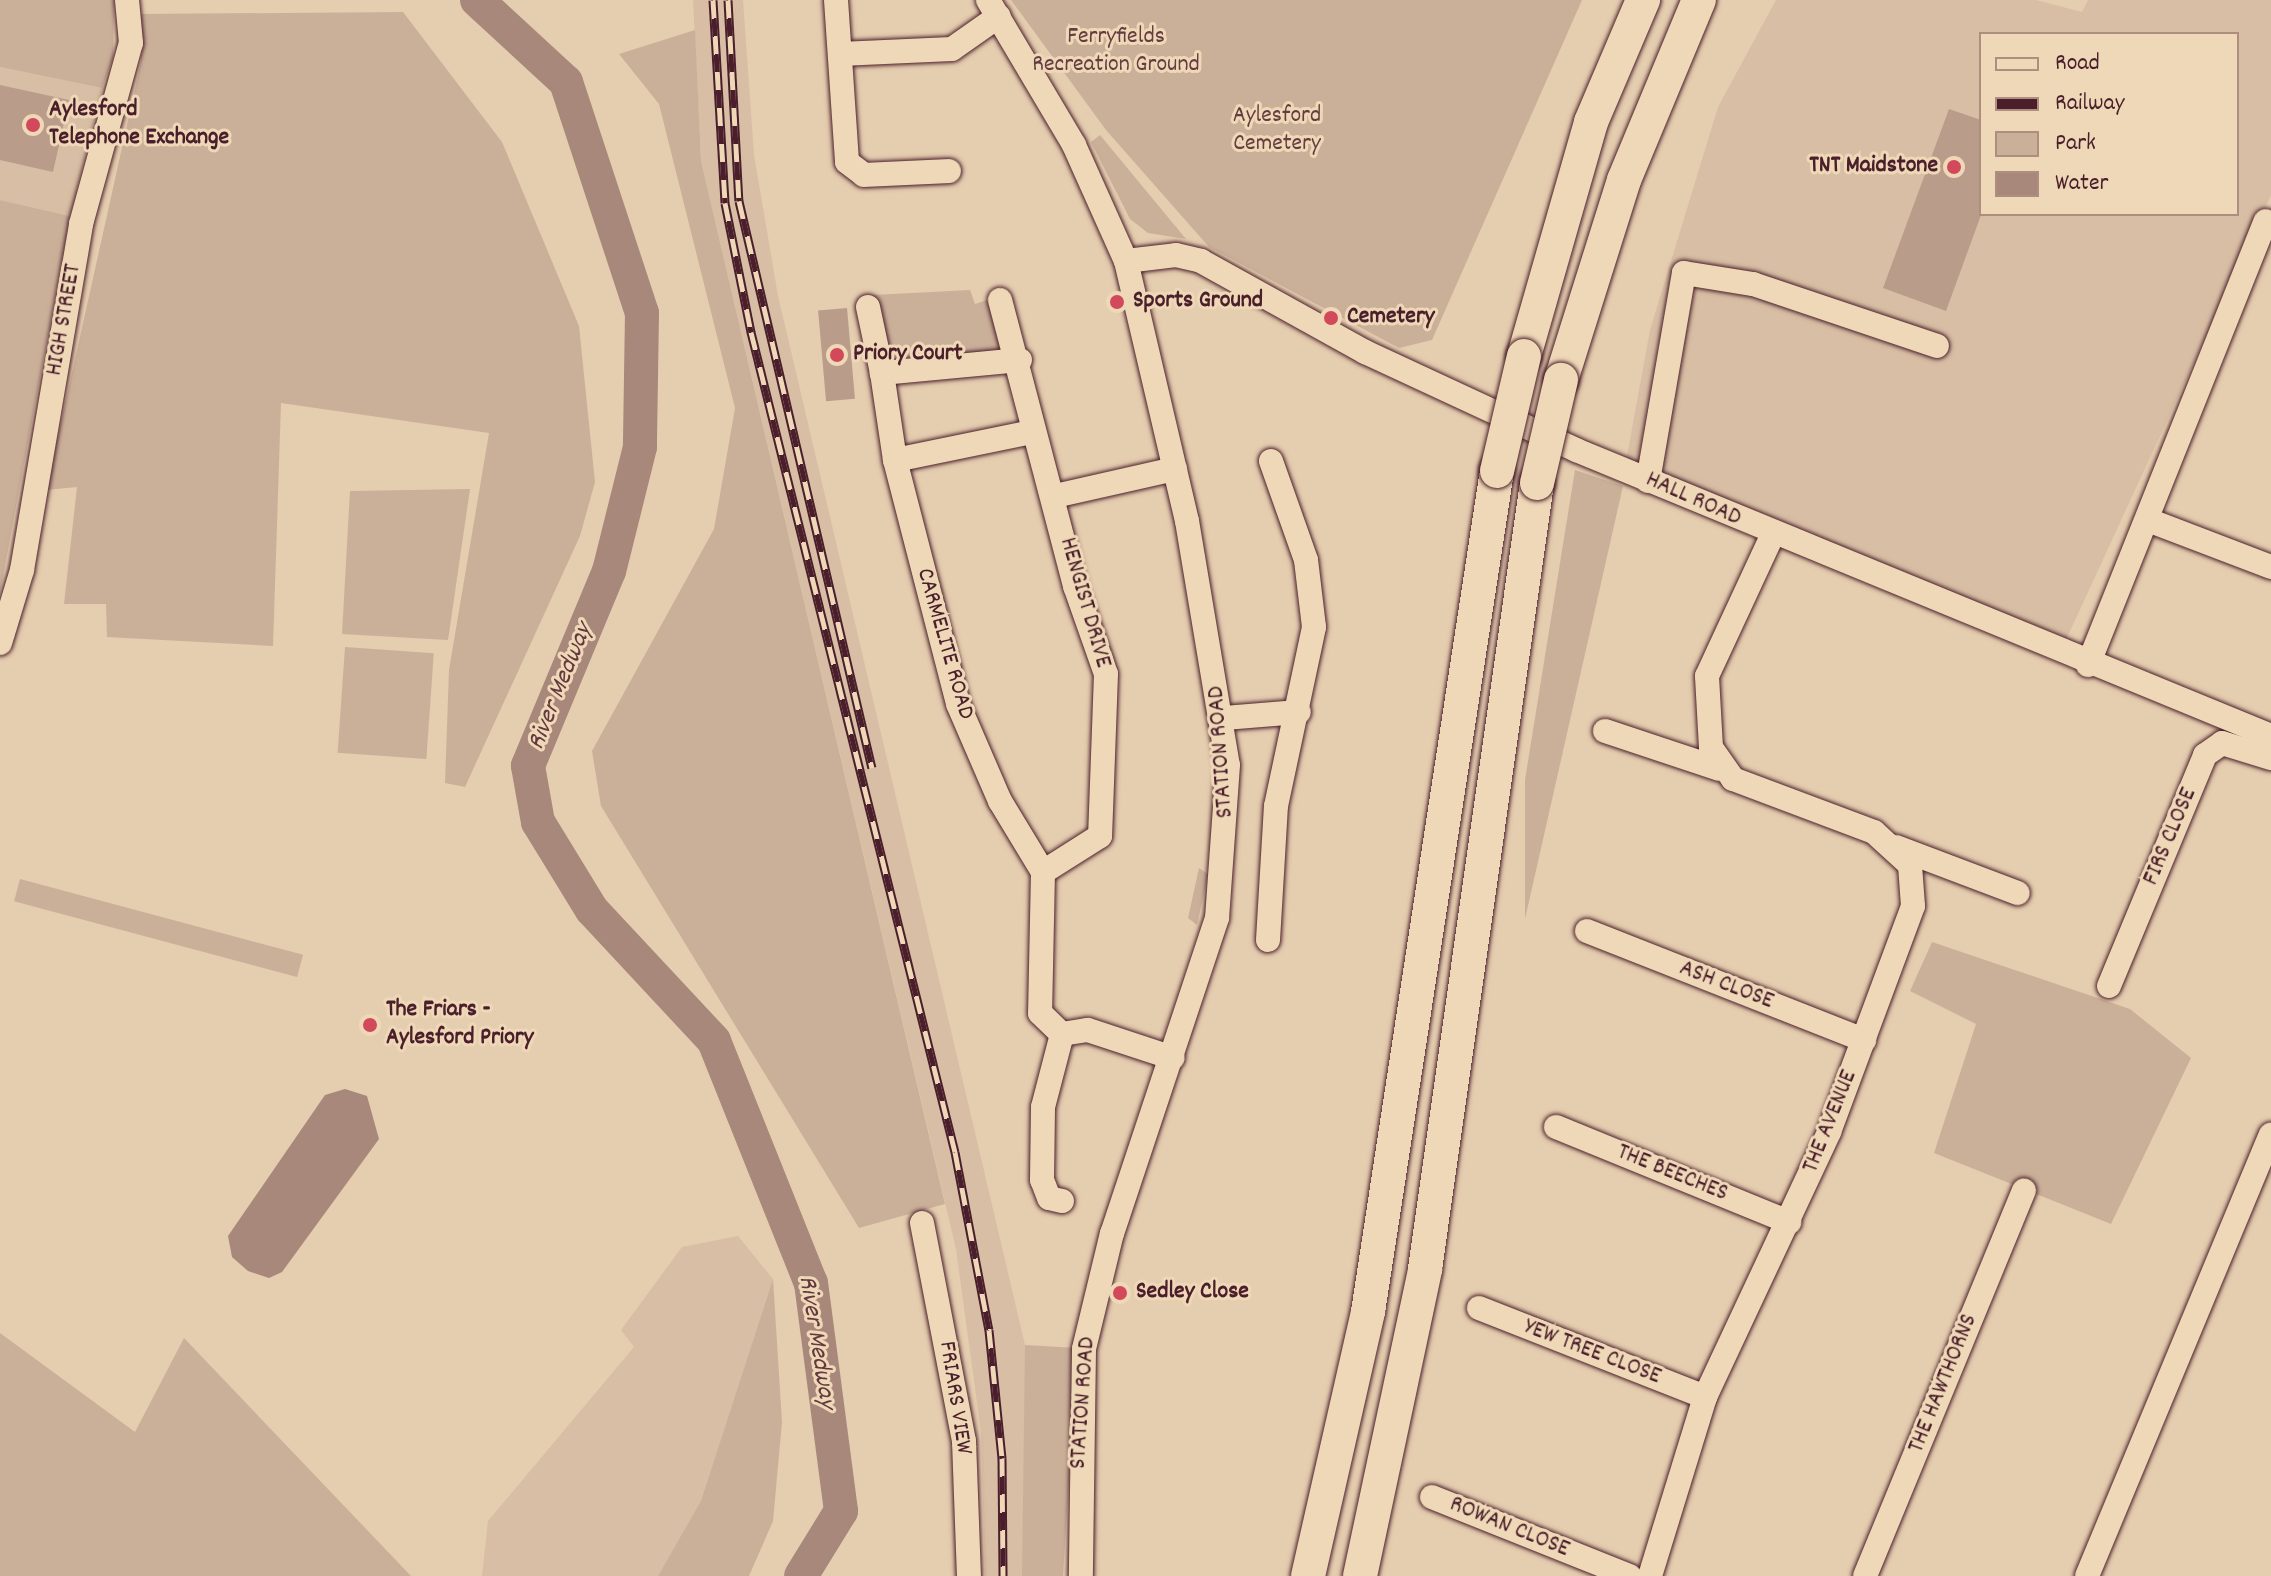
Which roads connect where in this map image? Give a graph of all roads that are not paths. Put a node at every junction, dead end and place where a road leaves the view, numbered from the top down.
1 (127, 0) edge
2 (836, 0) edge
3 (1643, 0) edge
4 (1699, 0) edge
5 (993, 8) edge
6 (840, 54) junction
7 (949, 171) dead end
8 (2266, 221) dead end
9 (1126, 261) junction
10 (1000, 300) dead end
11 (868, 307) dead end
12 (1937, 346) dead end
13 (1020, 360) junction
14 (882, 373) junction
15 (1032, 432) junction
16 (895, 460) junction
17 (1271, 461) dead end
18 (1175, 469) junction
19 (1648, 481) junction
20 (1055, 496) junction
21 (2148, 520) junction
22 (1773, 534) junction
23 (2271, 567) edge
24 (0, 643) edge
25 (2088, 665) junction
26 (1299, 712) junction
27 (1224, 718) junction
28 (1605, 731) dead end
29 (2271, 736) edge
30 (2271, 758) edge
31 (1719, 769) junction
32 (1887, 844) junction
33 (1947, 867) junction
34 (1043, 872) junction
35 (2018, 893) dead end
36 (1913, 906) junction
37 (1587, 931) dead end
38 (1268, 940) dead end
39 (2109, 986) dead end
40 (1062, 1034) junction
41 (1864, 1040) junction
42 (1173, 1058) junction
43 (1556, 1127) dead end
44 (2271, 1135) edge
45 (2024, 1191) dead end
46 (1062, 1201) dead end
47 (1789, 1222) junction
48 (922, 1223) dead end
49 (1479, 1308) dead end
50 (1705, 1397) junction
51 (1432, 1497) dead end
52 (1625, 1575) edge
53 (969, 1576) edge
54 (1081, 1576) edge
55 (1308, 1576) edge
56 (1360, 1576) edge
57 (1650, 1576) edge
58 (1865, 1576) edge
59 (2087, 1576) edge

1 - 24 street, HIGH STREET
2 - 6 street
3 - 55 highway, bridge
4 - 56 highway, bridge
5 - 6 street
5 - 9 street, STATION ROAD
6 - 7 street
8 - 21 street
9 - 18 street, STATION ROAD
9 - 19 street, HALL ROAD
10 - 13 street, HENGIST DRIVE
11 - 14 street, CARMELITE ROAD
12 - 19 street
13 - 14 street
13 - 15 street, HENGIST DRIVE
14 - 16 street, CARMELITE ROAD
15 - 16 street
15 - 20 street, HENGIST DRIVE
16 - 34 street, CARMELITE ROAD
17 - 26 street
18 - 20 street
18 - 27 street, STATION ROAD
19 - 22 street, HALL ROAD
20 - 34 street, HENGIST DRIVE
21 - 23 street
21 - 25 street
22 - 25 street, HALL ROAD
22 - 31 street
25 - 29 street, HALL ROAD
26 - 27 street
26 - 38 street
27 - 42 street, STATION ROAD
28 - 31 street, THE AVENUE
30 - 39 street, FIRS CLOSE
31 - 32 street, THE AVENUE
32 - 33 street
32 - 36 street, THE AVENUE
33 - 35 street
33 - 36 street
34 - 40 street
36 - 41 street, THE AVENUE
37 - 41 street, ASH CLOSE
40 - 42 street
40 - 46 street
41 - 47 street, THE AVENUE
42 - 54 street, STATION ROAD
43 - 47 street, THE BEECHES
44 - 59 street
45 - 58 street, THE HAWTHORNS
47 - 50 street, THE AVENUE
48 - 53 street, FRIARS VIEW
49 - 50 street, YEW TREE CLOSE
50 - 57 street, THE AVENUE
51 - 52 street, ROWAN CLOSE

